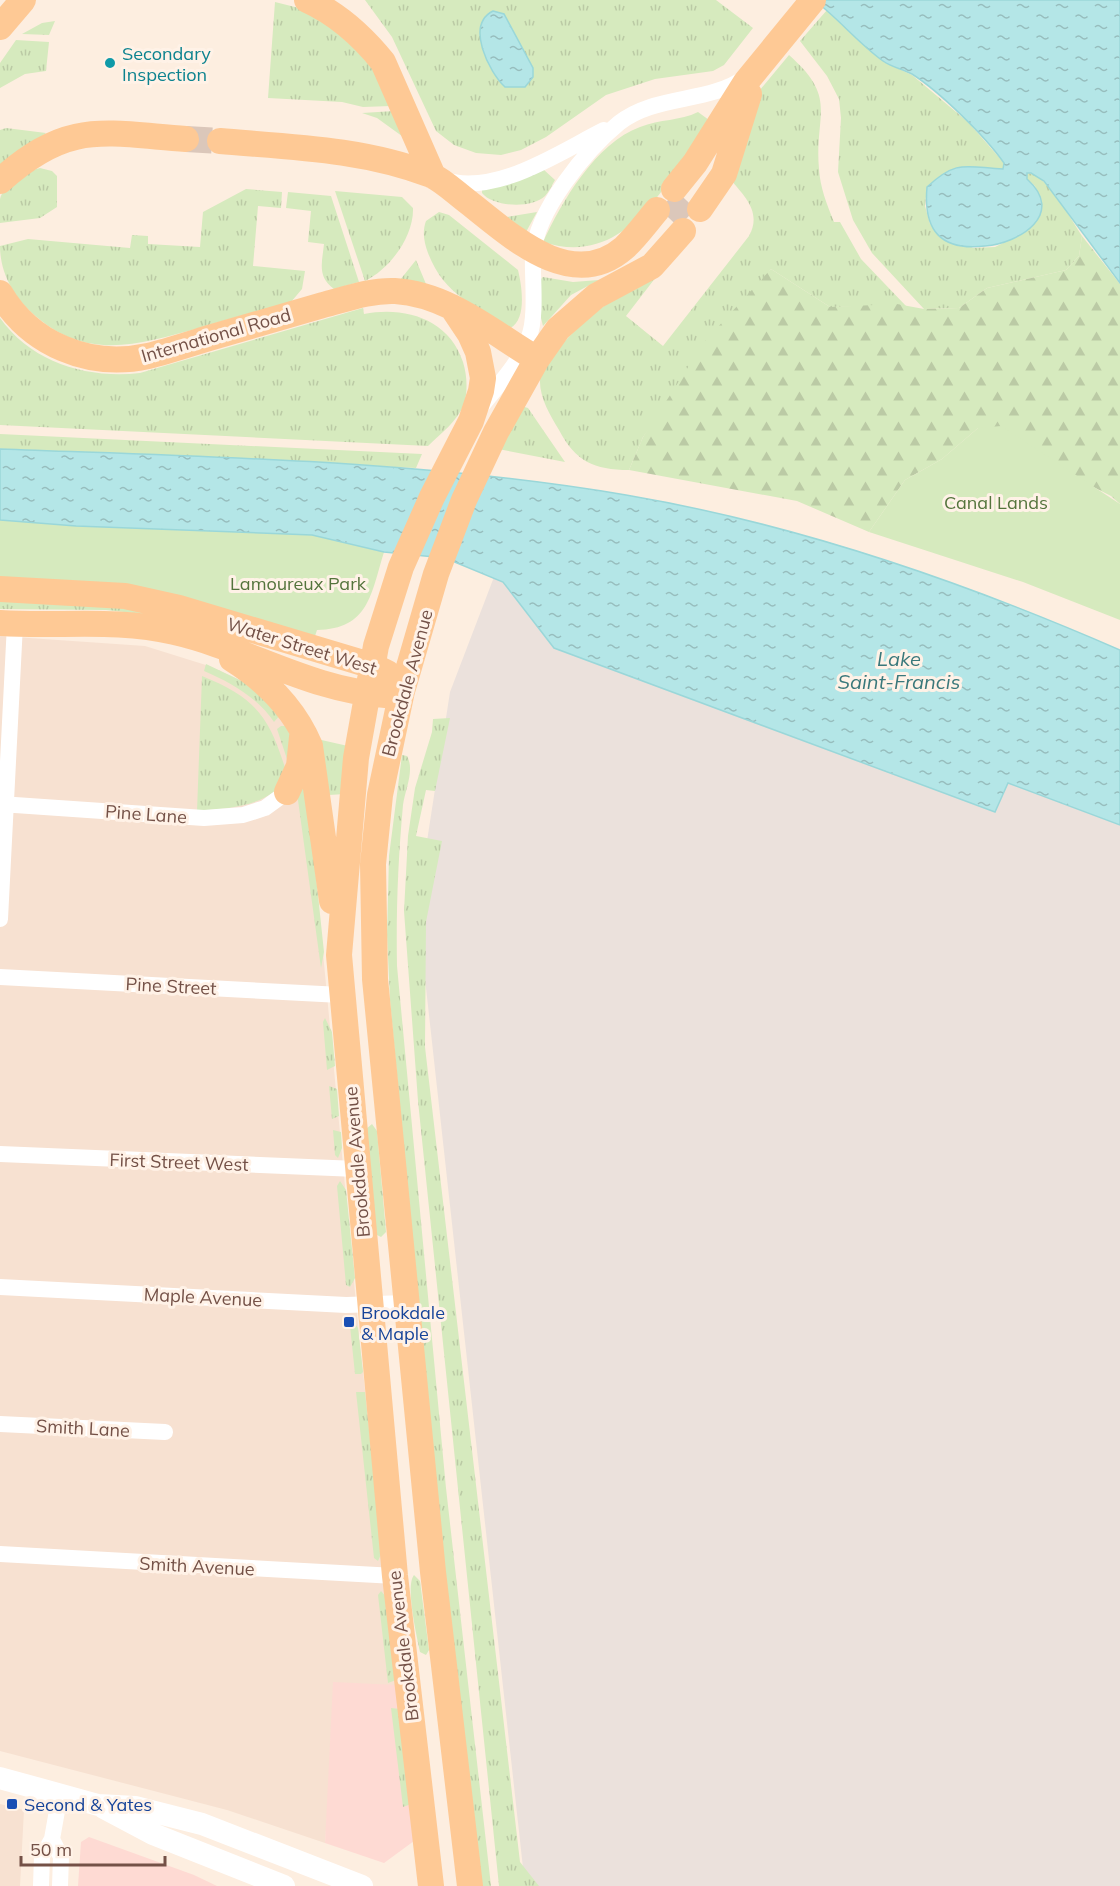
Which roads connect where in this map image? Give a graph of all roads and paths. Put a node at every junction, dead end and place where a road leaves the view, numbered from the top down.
1 (23, 0) edge
2 (307, 0) edge
3 (813, 0) edge
4 (0, 27) edge
5 (756, 70) junction
6 (619, 123) junction
7 (186, 139) tunnel mouth
8 (220, 141) tunnel mouth
9 (433, 176) junction
10 (0, 181) edge
11 (678, 210) junction
12 (533, 252) junction
13 (0, 293) edge
14 (452, 306) junction
15 (529, 355) junction
16 (471, 421) junction
17 (0, 589) edge
18 (8, 624) edge
19 (202, 640) junction
20 (373, 666) junction
21 (402, 691) junction
22 (368, 693) junction
23 (302, 728) junction
24 (287, 792) joint
25 (2, 805) edge
26 (0, 919) edge
27 (339, 955) junction
28 (0, 977) edge
29 (341, 995) junction
30 (0, 1154) edge
31 (357, 1169) junction
32 (0, 1287) edge
33 (406, 1303) junction
34 (369, 1305) junction
35 (0, 1424) edge
36 (165, 1432) dead end
37 (0, 1554) edge
38 (394, 1576) junction
39 (0, 1778) edge
40 (60, 1794) junction
41 (98, 1805) junction
42 (52, 1839) junction
43 (41, 1886) edge
44 (60, 1886) edge
45 (285, 1886) edge
46 (362, 1886) edge
47 (431, 1886) edge
48 (470, 1886) edge

1 - 4 main road
2 - 9 main road
3 - 5 main road
5 - 6 street
5 - 11 main road
6 - 9 street
6 - 12 street
7 - 10 main road
8 - 9 main road
9 - 12 main road
11 - 12 main road
11 - 15 main road
12 - 15 street
13 - 14 main road, International Road
14 - 15 main road, International Road
14 - 16 main road
15 - 16 street
15 - 21 main road, Brookdale Avenue
16 - 20 main road, Brookdale Avenue
17 - 20 main road, Water Street West
18 - 19 main road, Water Street West
18 - 25 street
19 - 22 main road, Water Street West
19 - 23 main road
20 - 21 main road, Water Street West
20 - 22 main road, Brookdale Avenue
21 - 22 main road, Water Street West
21 - 33 main road, Brookdale Avenue
22 - 27 main road, Brookdale Avenue
23 - 24 main road
23 - 27 main road
24 - 25 street, Pine Lane
25 - 26 street
27 - 29 main road, Brookdale Avenue
28 - 29 street, Pine Street
29 - 31 main road, Brookdale Avenue
30 - 31 street, First Street West
31 - 34 main road, Brookdale Avenue
32 - 34 street, Maple Avenue
33 - 34 street, Maple Avenue
33 - 48 main road, Brookdale Avenue
34 - 38 main road, Brookdale Avenue
35 - 36 street, Smith Lane
37 - 38 street, Smith Avenue
38 - 47 main road, Brookdale Avenue
39 - 40 main road
40 - 41 main road
40 - 42 street
41 - 45 main road
41 - 46 main road
42 - 43 street
42 - 44 street

